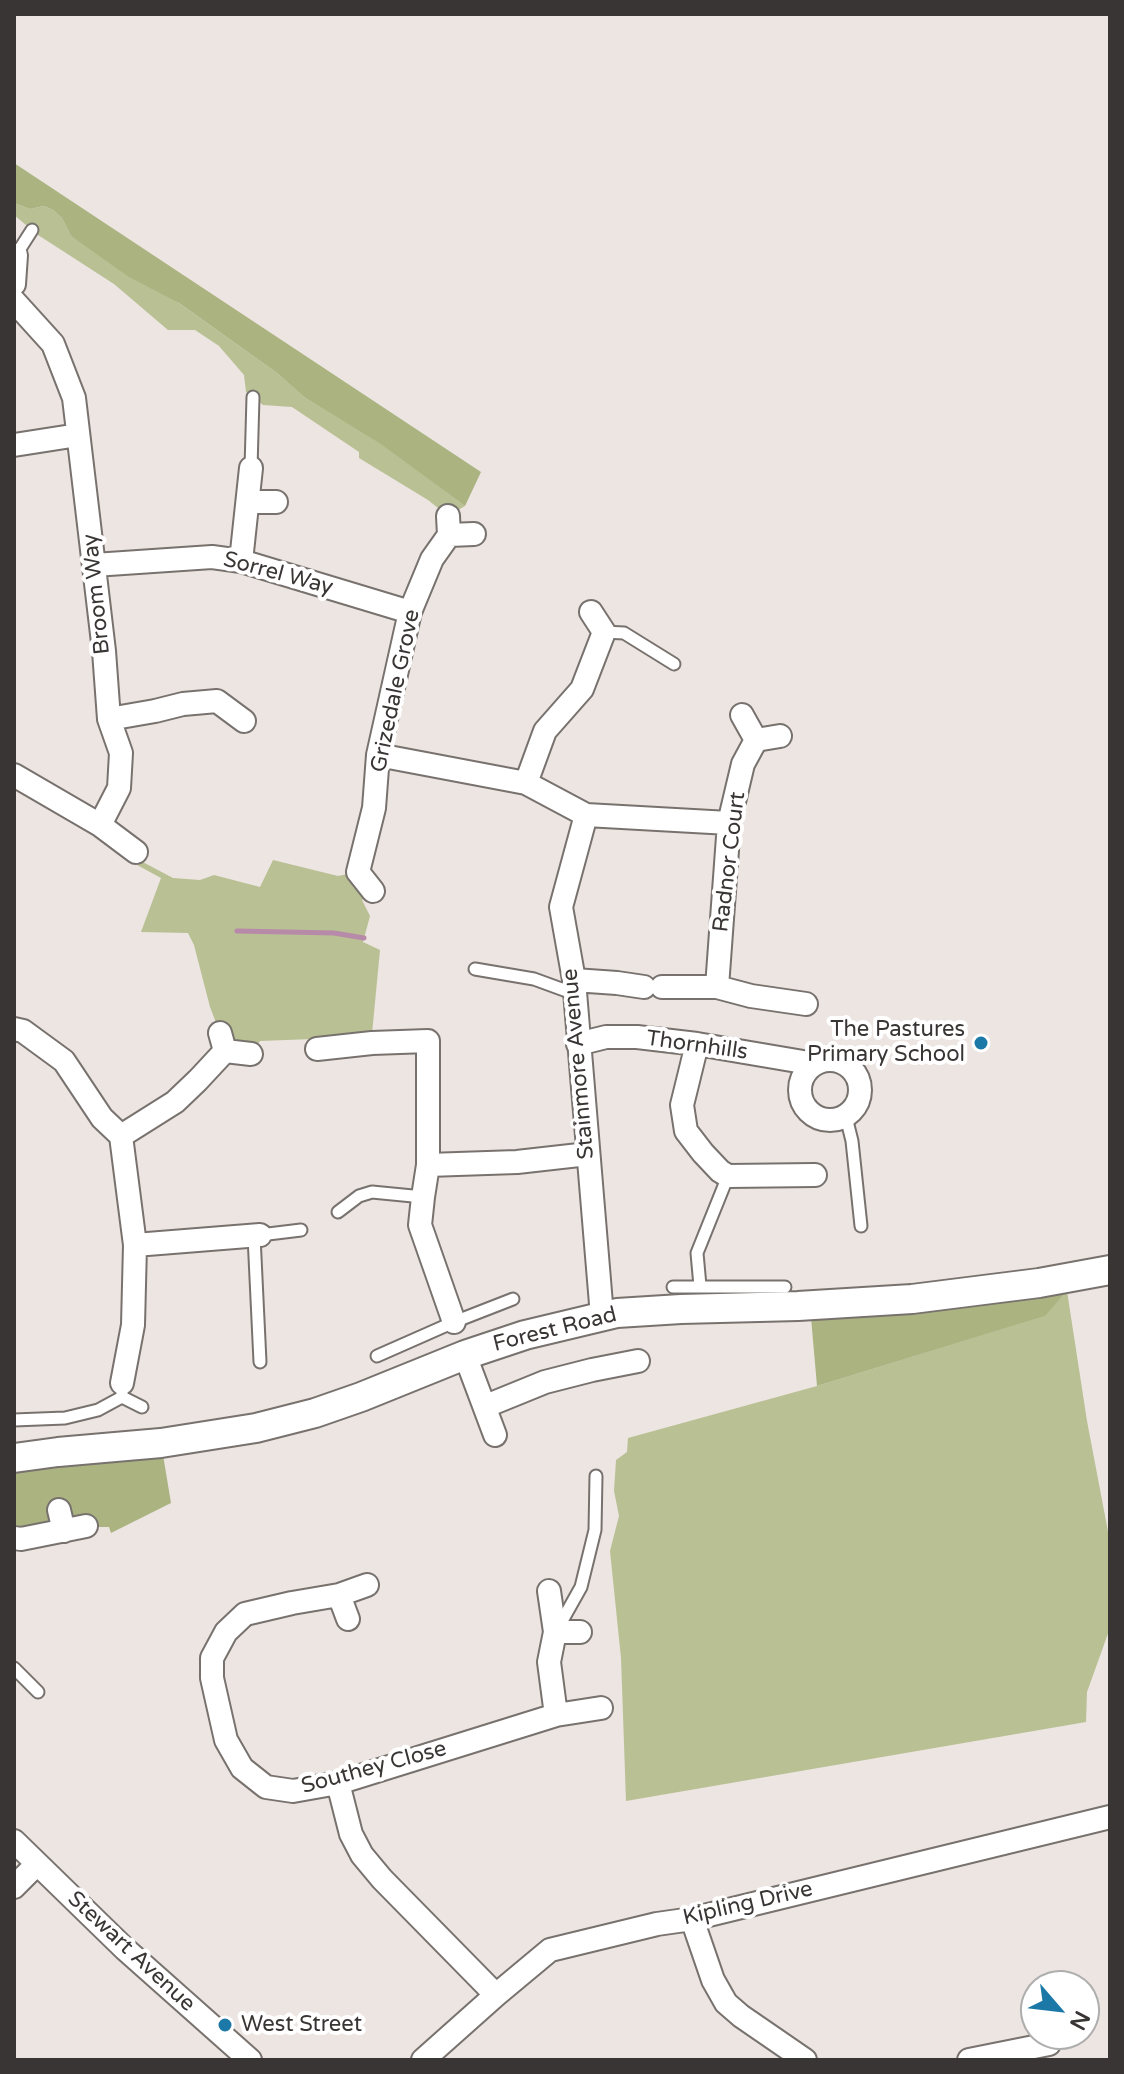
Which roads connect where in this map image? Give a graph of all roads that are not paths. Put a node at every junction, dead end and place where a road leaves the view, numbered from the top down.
1 (32, 230) dead end
2 (16, 255) edge
3 (14, 284) edge
4 (14, 301) edge
5 (253, 397) dead end
6 (78, 435) junction
7 (14, 445) edge
8 (251, 468) joint
9 (248, 502) junction
10 (276, 502) dead end
11 (474, 534) dead end
12 (241, 561) junction
13 (94, 565) junction
14 (410, 612) junction
15 (591, 612) dead end
16 (604, 632) junction
17 (674, 664) dead end
18 (742, 715) dead end
19 (109, 719) junction
20 (244, 721) dead end
21 (780, 736) dead end
22 (756, 740) junction
23 (378, 755) junction
24 (14, 775) edge
25 (526, 783) junction
26 (586, 815) junction
27 (729, 823) junction
28 (100, 825) junction
29 (136, 852) dead end
30 (373, 891) dead end
31 (475, 969) dead end
32 (574, 987) junction
33 (717, 987) junction
34 (806, 1004) dead end
35 (14, 1029) edge
36 (578, 1044) junction
37 (697, 1044) junction
38 (317, 1049) dead end
39 (251, 1054) dead end
40 (815, 1064) junction
41 (846, 1117) junction
42 (121, 1136) junction
43 (588, 1154) junction
44 (428, 1165) junction
45 (815, 1175) dead end
46 (728, 1176) junction
47 (423, 1197) junction
48 (338, 1212) dead end
49 (861, 1226) dead end
50 (301, 1230) dead end
51 (257, 1235) junction
52 (135, 1245) junction
53 (1110, 1270) edge
54 (700, 1286) junction
55 (673, 1287) dead end
56 (785, 1287) dead end
57 (513, 1299) dead end
58 (602, 1316) junction
59 (454, 1322) junction
60 (465, 1355) junction
61 (377, 1356) dead end
62 (638, 1361) dead end
63 (260, 1362) dead end
64 (122, 1390) junction
65 (486, 1406) junction
66 (142, 1407) dead end
67 (14, 1420) edge
68 (495, 1435) dead end
69 (14, 1458) edge
70 (596, 1476) dead end
71 (70, 1522) dead end
72 (14, 1538) edge
73 (367, 1585) dead end
74 (549, 1591) dead end
75 (339, 1595) junction
76 (348, 1619) dead end
77 (555, 1632) junction
78 (580, 1632) dead end
79 (14, 1668) edge
80 (38, 1692) dead end
81 (601, 1708) dead end
82 (556, 1715) junction
83 (338, 1783) junction
84 (1110, 1817) edge
85 (14, 1841) edge
86 (37, 1864) junction
87 (14, 1887) edge
88 (692, 1919) junction
89 (496, 1995) junction
90 (1020, 2050) edge
91 (772, 2052) edge
92 (250, 2060) edge
93 (423, 2060) edge
94 (805, 2060) edge
95 (969, 2060) edge

1 - 2 lane
2 - 3 street
4 - 6 street, Broom Way
5 - 8 lane
6 - 7 street
6 - 13 street, Broom Way
8 - 9 street
9 - 10 street
9 - 12 street
11 - 14 street, Grizedale Grove
12 - 13 street, Sorrel Way
12 - 14 street, Sorrel Way
13 - 19 street, Broom Way
14 - 23 street, Grizedale Grove
15 - 16 street
16 - 17 lane
16 - 25 street
18 - 22 street
19 - 20 street
19 - 28 street, Broom Way
21 - 22 street
22 - 27 street, Radnor Court
23 - 25 street
23 - 30 street, Grizedale Grove
24 - 28 street
25 - 26 street
26 - 27 street
26 - 32 street, Stainmore Avenue
27 - 33 street, Radnor Court
28 - 29 street
31 - 32 lane
32 - 33 street
32 - 36 street, Stainmore Avenue
33 - 34 street
35 - 42 street
36 - 37 street, Thornhills
36 - 43 street, Stainmore Avenue
37 - 40 street, Thornhills
37 - 46 street
38 - 44 street
39 - 42 street
40 - 41 street
40 - 41 street, Thornhills
41 - 49 lane
42 - 52 street
43 - 44 street
43 - 58 street, Stainmore Avenue
44 - 47 street
45 - 46 street
46 - 54 lane
47 - 48 lane
47 - 59 street
50 - 51 lane
51 - 52 street
51 - 63 lane
52 - 64 street
53 - 58 street, Forest Road
54 - 55 lane
54 - 56 lane
57 - 59 lane
58 - 60 street, Forest Road
59 - 61 lane
60 - 65 street
60 - 69 street, Forest Road
62 - 65 street
64 - 66 lane
64 - 67 lane
65 - 68 street
70 - 77 lane
71 - 72 street
73 - 75 street, Southey Close
74 - 77 street
75 - 76 street
75 - 83 street, Southey Close
77 - 78 street
77 - 82 street
79 - 80 lane
81 - 82 street, Southey Close
82 - 83 street, Southey Close
83 - 89 street
84 - 88 street, Kipling Drive
85 - 86 street, Stewart Avenue
86 - 87 street
86 - 92 street, Stewart Avenue
88 - 89 street, Kipling Drive
88 - 91 street
89 - 93 street, Kipling Drive
90 - 95 street
91 - 94 street

